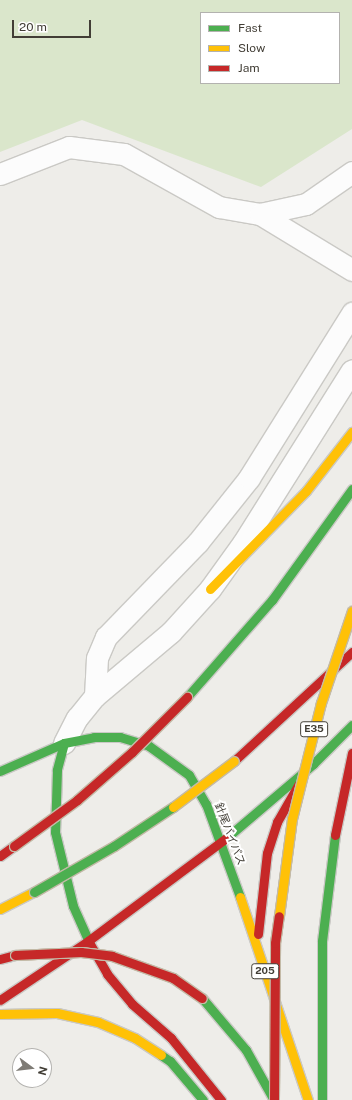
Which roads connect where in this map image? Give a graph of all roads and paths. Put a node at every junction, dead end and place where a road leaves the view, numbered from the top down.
1 (352, 172) edge
2 (0, 174) edge
3 (260, 214) junction
4 (352, 270) edge
5 (352, 314) edge
6 (352, 370) edge
7 (352, 432) edge
8 (352, 489) edge
9 (210, 589) junction
10 (352, 611) edge
11 (352, 652) edge
12 (95, 696) junction
13 (350, 730) edge
14 (64, 743) junction
15 (352, 753) edge
16 (313, 764) junction
17 (0, 771) edge
18 (221, 842) junction
19 (0, 856) edge
20 (0, 909) edge
21 (88, 941) junction
22 (258, 951) junction
23 (0, 959) edge
24 (0, 1000) edge
25 (0, 1014) edge
26 (203, 1100) edge
27 (221, 1100) edge
28 (274, 1100) edge
29 (308, 1100) edge
30 (322, 1100) edge

1 - 3 street
2 - 3 street
3 - 4 street
5 - 12 street
6 - 9 street
7 - 9 highway
8 - 19 highway, bridge
9 - 12 street
10 - 28 highway, E35, bridge
11 - 20 highway, bridge
12 - 14 street
13 - 16 highway
14 - 17 highway, 針尾バイパス / 205
14 - 18 highway, 針尾バイパス / 205
14 - 21 highway
15 - 30 highway
16 - 18 highway
16 - 22 highway
18 - 21 highway
18 - 22 highway, 針尾バイパス / 205
21 - 24 highway
21 - 27 highway
22 - 29 highway, 針尾バイパス / 205
23 - 28 highway, bridge
25 - 26 highway

